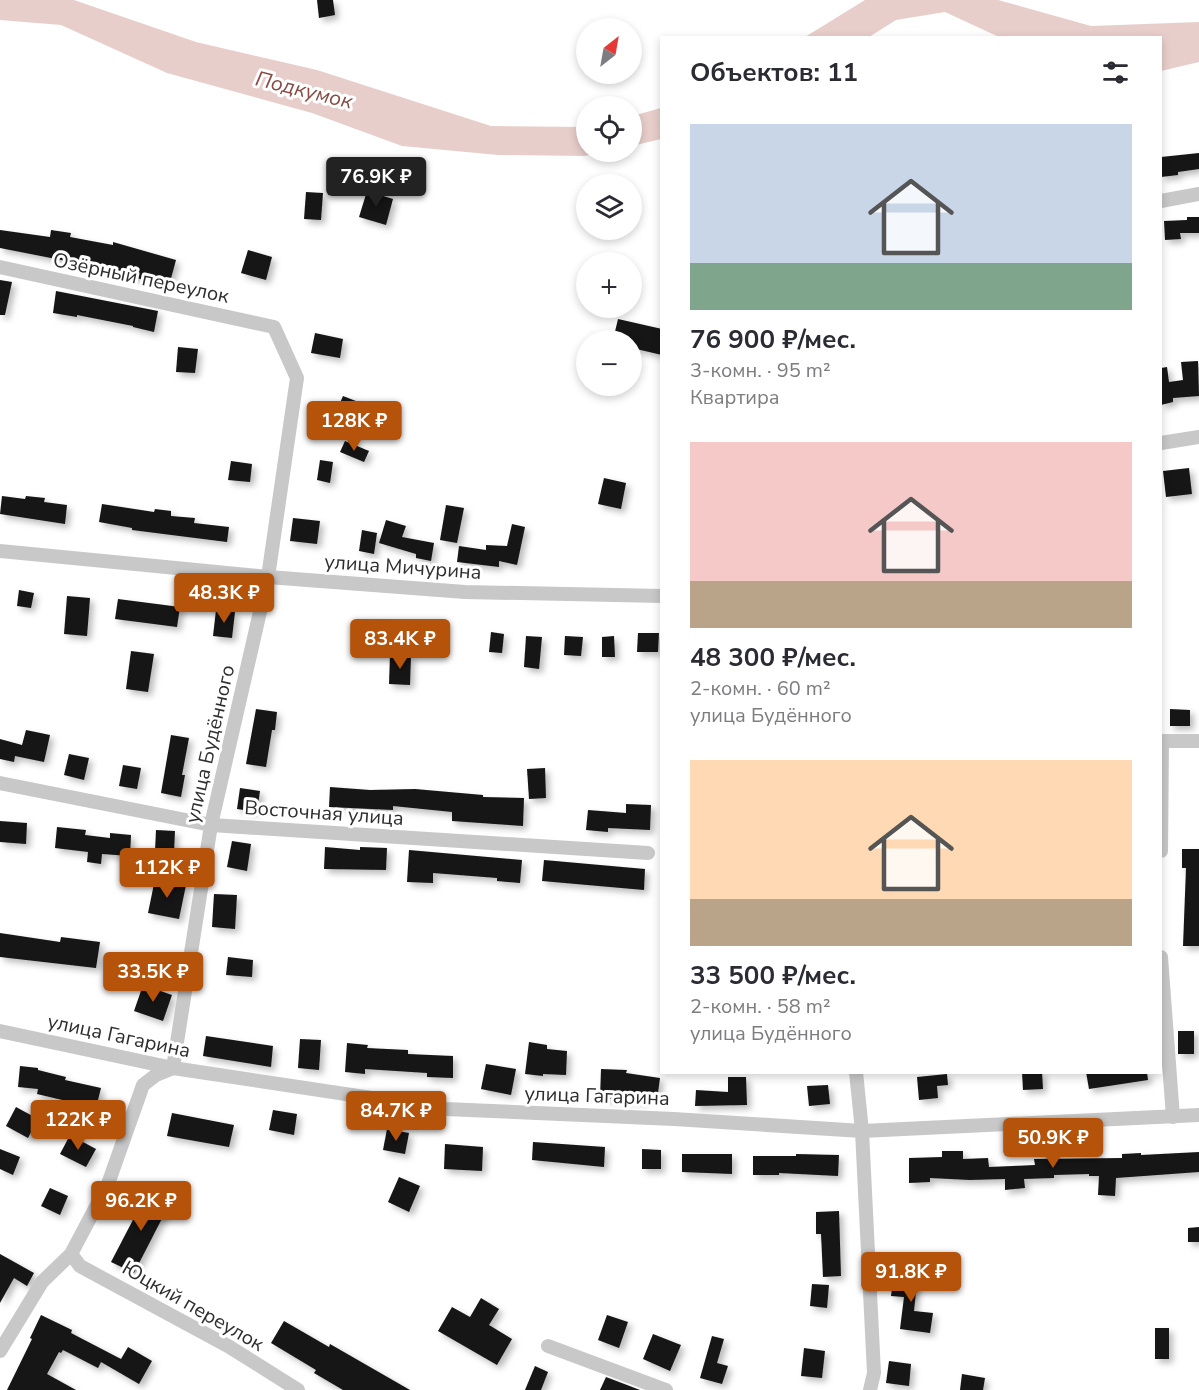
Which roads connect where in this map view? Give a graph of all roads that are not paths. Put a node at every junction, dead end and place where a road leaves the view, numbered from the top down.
1 (1199, 194) edge
2 (1162, 201) edge
3 (0, 267) edge
4 (274, 327) joint
5 (1199, 437) edge
6 (1162, 443) edge
7 (0, 551) edge
8 (268, 577) junction
9 (660, 596) edge
10 (1162, 741) edge
11 (1199, 741) edge
12 (0, 783) edge
13 (212, 825) junction
14 (648, 853) dead end
15 (1162, 970) edge
16 (0, 1031) edge
17 (173, 1068) junction
18 (856, 1074) edge
19 (1199, 1115) edge
20 (1173, 1117) junction
21 (862, 1131) junction
22 (71, 1254) junction
23 (548, 1346) dead end
24 (0, 1351) edge
25 (298, 1390) edge
26 (666, 1390) edge
27 (870, 1390) edge

1 - 2 street
3 - 4 street, Озёрный переулок
4 - 8 street, улица Будённого
5 - 6 street
7 - 8 street, улица Мичурина
8 - 9 street, улица Мичурина
8 - 13 street, улица Будённого
10 - 11 street
12 - 13 street, Восточная улица
13 - 14 street, Восточная улица
13 - 17 street, улица Будённого
15 - 20 street
16 - 17 street, улица Гагарина
17 - 21 street, улица Гагарина
17 - 22 street
18 - 21 street
19 - 20 street, улица Гагарина
20 - 21 street, улица Гагарина
21 - 27 street
22 - 24 street
22 - 25 street, Юцкий переулок
23 - 26 street

